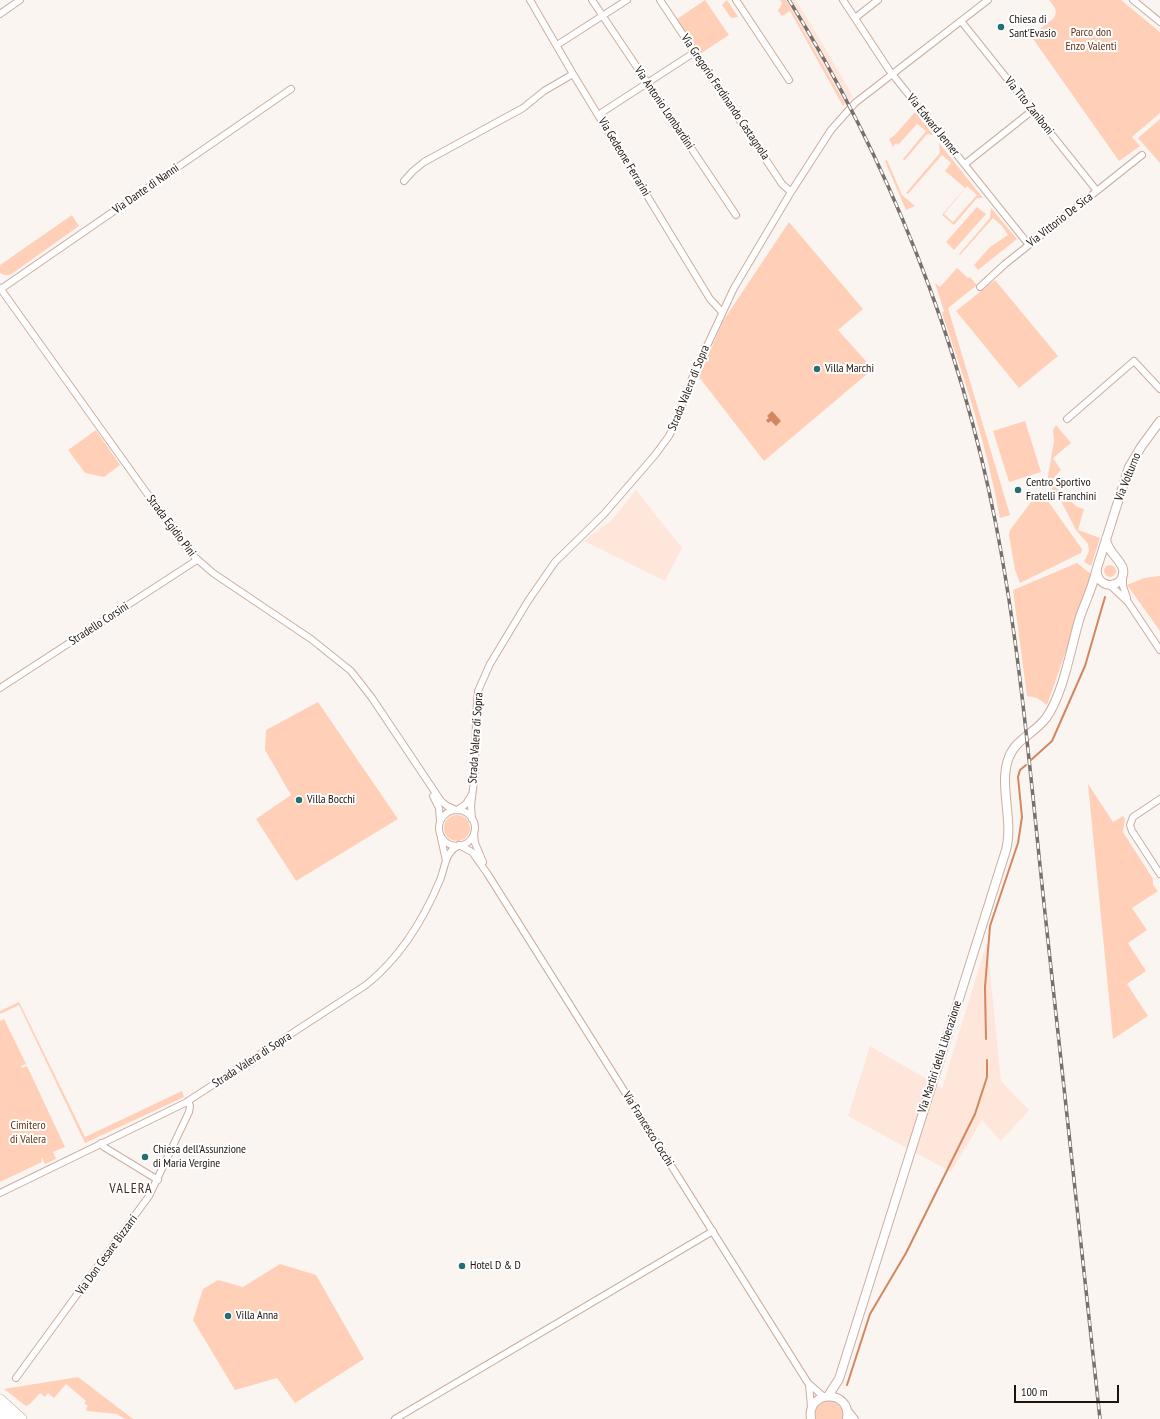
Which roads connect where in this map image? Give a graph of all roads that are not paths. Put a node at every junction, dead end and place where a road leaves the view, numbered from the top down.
1 (20, 0) edge
2 (530, 0) edge
3 (592, 0) edge
4 (627, 0) edge
5 (660, 0) edge
6 (736, 0) edge
7 (843, 0) edge
8 (878, 0) edge
9 (988, 0) edge
10 (1133, 0) edge
11 (0, 14) edge
12 (602, 16) junction
13 (855, 18) junction
14 (961, 21) junction
15 (1160, 22) edge
16 (557, 45) junction
17 (695, 52) junction
18 (573, 74) junction
19 (892, 74) junction
20 (789, 80) dead end
21 (647, 83) junction
22 (291, 88) dead end
23 (1033, 110) junction
24 (598, 114) junction
25 (1142, 155) dead end
26 (965, 164) junction
27 (404, 181) dead end
28 (1097, 191) junction
29 (791, 192) junction
30 (736, 216) dead end
31 (1029, 245) junction
32 (980, 287) dead end
33 (0, 289) edge
34 (722, 312) junction
35 (1160, 389) edge
36 (1067, 419) dead end
37 (1160, 421) edge
38 (1106, 539) junction
39 (197, 560) junction
40 (1117, 560) junction
41 (1097, 568) junction
42 (1123, 576) junction
43 (1110, 585) junction
44 (1128, 602) junction
45 (1079, 626) junction
46 (1160, 650) edge
47 (0, 688) edge
48 (1025, 737) joint
49 (427, 780) junction
50 (472, 792) junction
51 (1160, 799) edge
52 (456, 810) junction
53 (472, 819) junction
54 (439, 824) junction
55 (474, 830) junction
56 (440, 836) junction
57 (459, 846) junction
58 (446, 862) junction
59 (488, 874) junction
60 (1160, 874) edge
61 (188, 1101) junction
62 (101, 1143) junction
63 (158, 1180) junction
64 (0, 1193) edge
65 (713, 1231) junction
66 (16, 1378) dead end
67 (839, 1380) junction
68 (808, 1383) junction
69 (826, 1396) junction
70 (0, 1400) edge
71 (846, 1406) junction
72 (0, 1412) edge
73 (811, 1416) edge
74 (8, 1419) edge
75 (21, 1419) edge
76 (395, 1419) edge
77 (847, 1419) edge
78 (855, 1419) edge

1 - 11 street
2 - 16 street, Via Gedeone Ferrarini
3 - 12 street, Via Antonio Lombardini
4 - 12 street
5 - 17 street, Via Gregorio Ferdinando Castagnola
6 - 20 street
7 - 13 street, Via Edward Jenner
8 - 13 street
9 - 14 street, Strada Valera di Sopra
10 - 15 street
12 - 16 street
12 - 21 street, Via Antonio Lombardini
13 - 19 street, Via Edward Jenner
14 - 19 street, Strada Valera di Sopra
14 - 23 street, Via Tito Zaniboni
16 - 18 street, Via Gedeone Ferrarini
17 - 21 street
17 - 29 street, Via Gregorio Ferdinando Castagnola
18 - 24 street, Via Gedeone Ferrarini
18 - 27 street
19 - 26 street, Via Edward Jenner
19 - 29 street, Strada Valera di Sopra
21 - 24 street
21 - 30 street, Via Antonio Lombardini
22 - 33 street, Via Dante di Nanni
23 - 26 street
23 - 28 street, Via Tito Zaniboni
24 - 34 street, Via Gedeone Ferrarini
25 - 28 street, Via Vittorio De Sica
26 - 31 street, Via Edward Jenner
28 - 31 street, Via Vittorio De Sica
29 - 34 street, Strada Valera di Sopra
31 - 32 street, Via Vittorio De Sica
33 - 39 street, Strada Egidio Pini
34 - 50 street, Strada Valera di Sopra
35 - 36 street
37 - 38 street, Via Volturno
38 - 40 street
38 - 41 street, Via Volturno
39 - 47 street, Stradello Corsini
39 - 49 street, Strada Egidio Pini
40 - 41 street
40 - 42 street
41 - 43 street
41 - 45 street, Via Volturno
42 - 43 street, Via Volturno
42 - 44 street
43 - 44 street
43 - 45 street, Via Volturno
44 - 46 street
45 - 48 street, Via Volturno
48 - 67 street, Via Martiri della Liberazione
49 - 52 street, Strada Egidio Pini
49 - 54 street, Strada Egidio Pini
50 - 52 street, Strada Valera di Sopra
50 - 53 street, Strada Valera di Sopra
51 - 60 street
52 - 53 street
52 - 54 street, Strada Valera di Sopra
53 - 55 street, Strada Valera di Sopra
54 - 56 street
55 - 57 street, Strada Valera di Sopra
55 - 59 street, Via Francesco Cocchi
56 - 57 street
56 - 58 street
57 - 58 street, Strada Valera di Sopra
57 - 59 street, Via Francesco Cocchi
58 - 61 street, Strada Valera di Sopra
59 - 65 street, Via Francesco Cocchi
61 - 62 street, Strada Valera di Sopra
61 - 63 street, Via Don Cesare Bizzarri
62 - 63 street
62 - 64 street, Strada Valera di Sopra
63 - 66 street, Via Don Cesare Bizzarri
65 - 68 street, Via Francesco Cocchi
65 - 76 street
67 - 69 street, Via Martiri della Liberazione
67 - 71 street, Via Martiri della Liberazione
68 - 69 street, Via Francesco Cocchi
68 - 73 street, Via Francesco Cocchi
69 - 71 street
69 - 73 street, Via Martiri della Liberazione
70 - 75 highway
71 - 77 street, Via Martiri della Liberazione
71 - 78 street
72 - 74 highway

